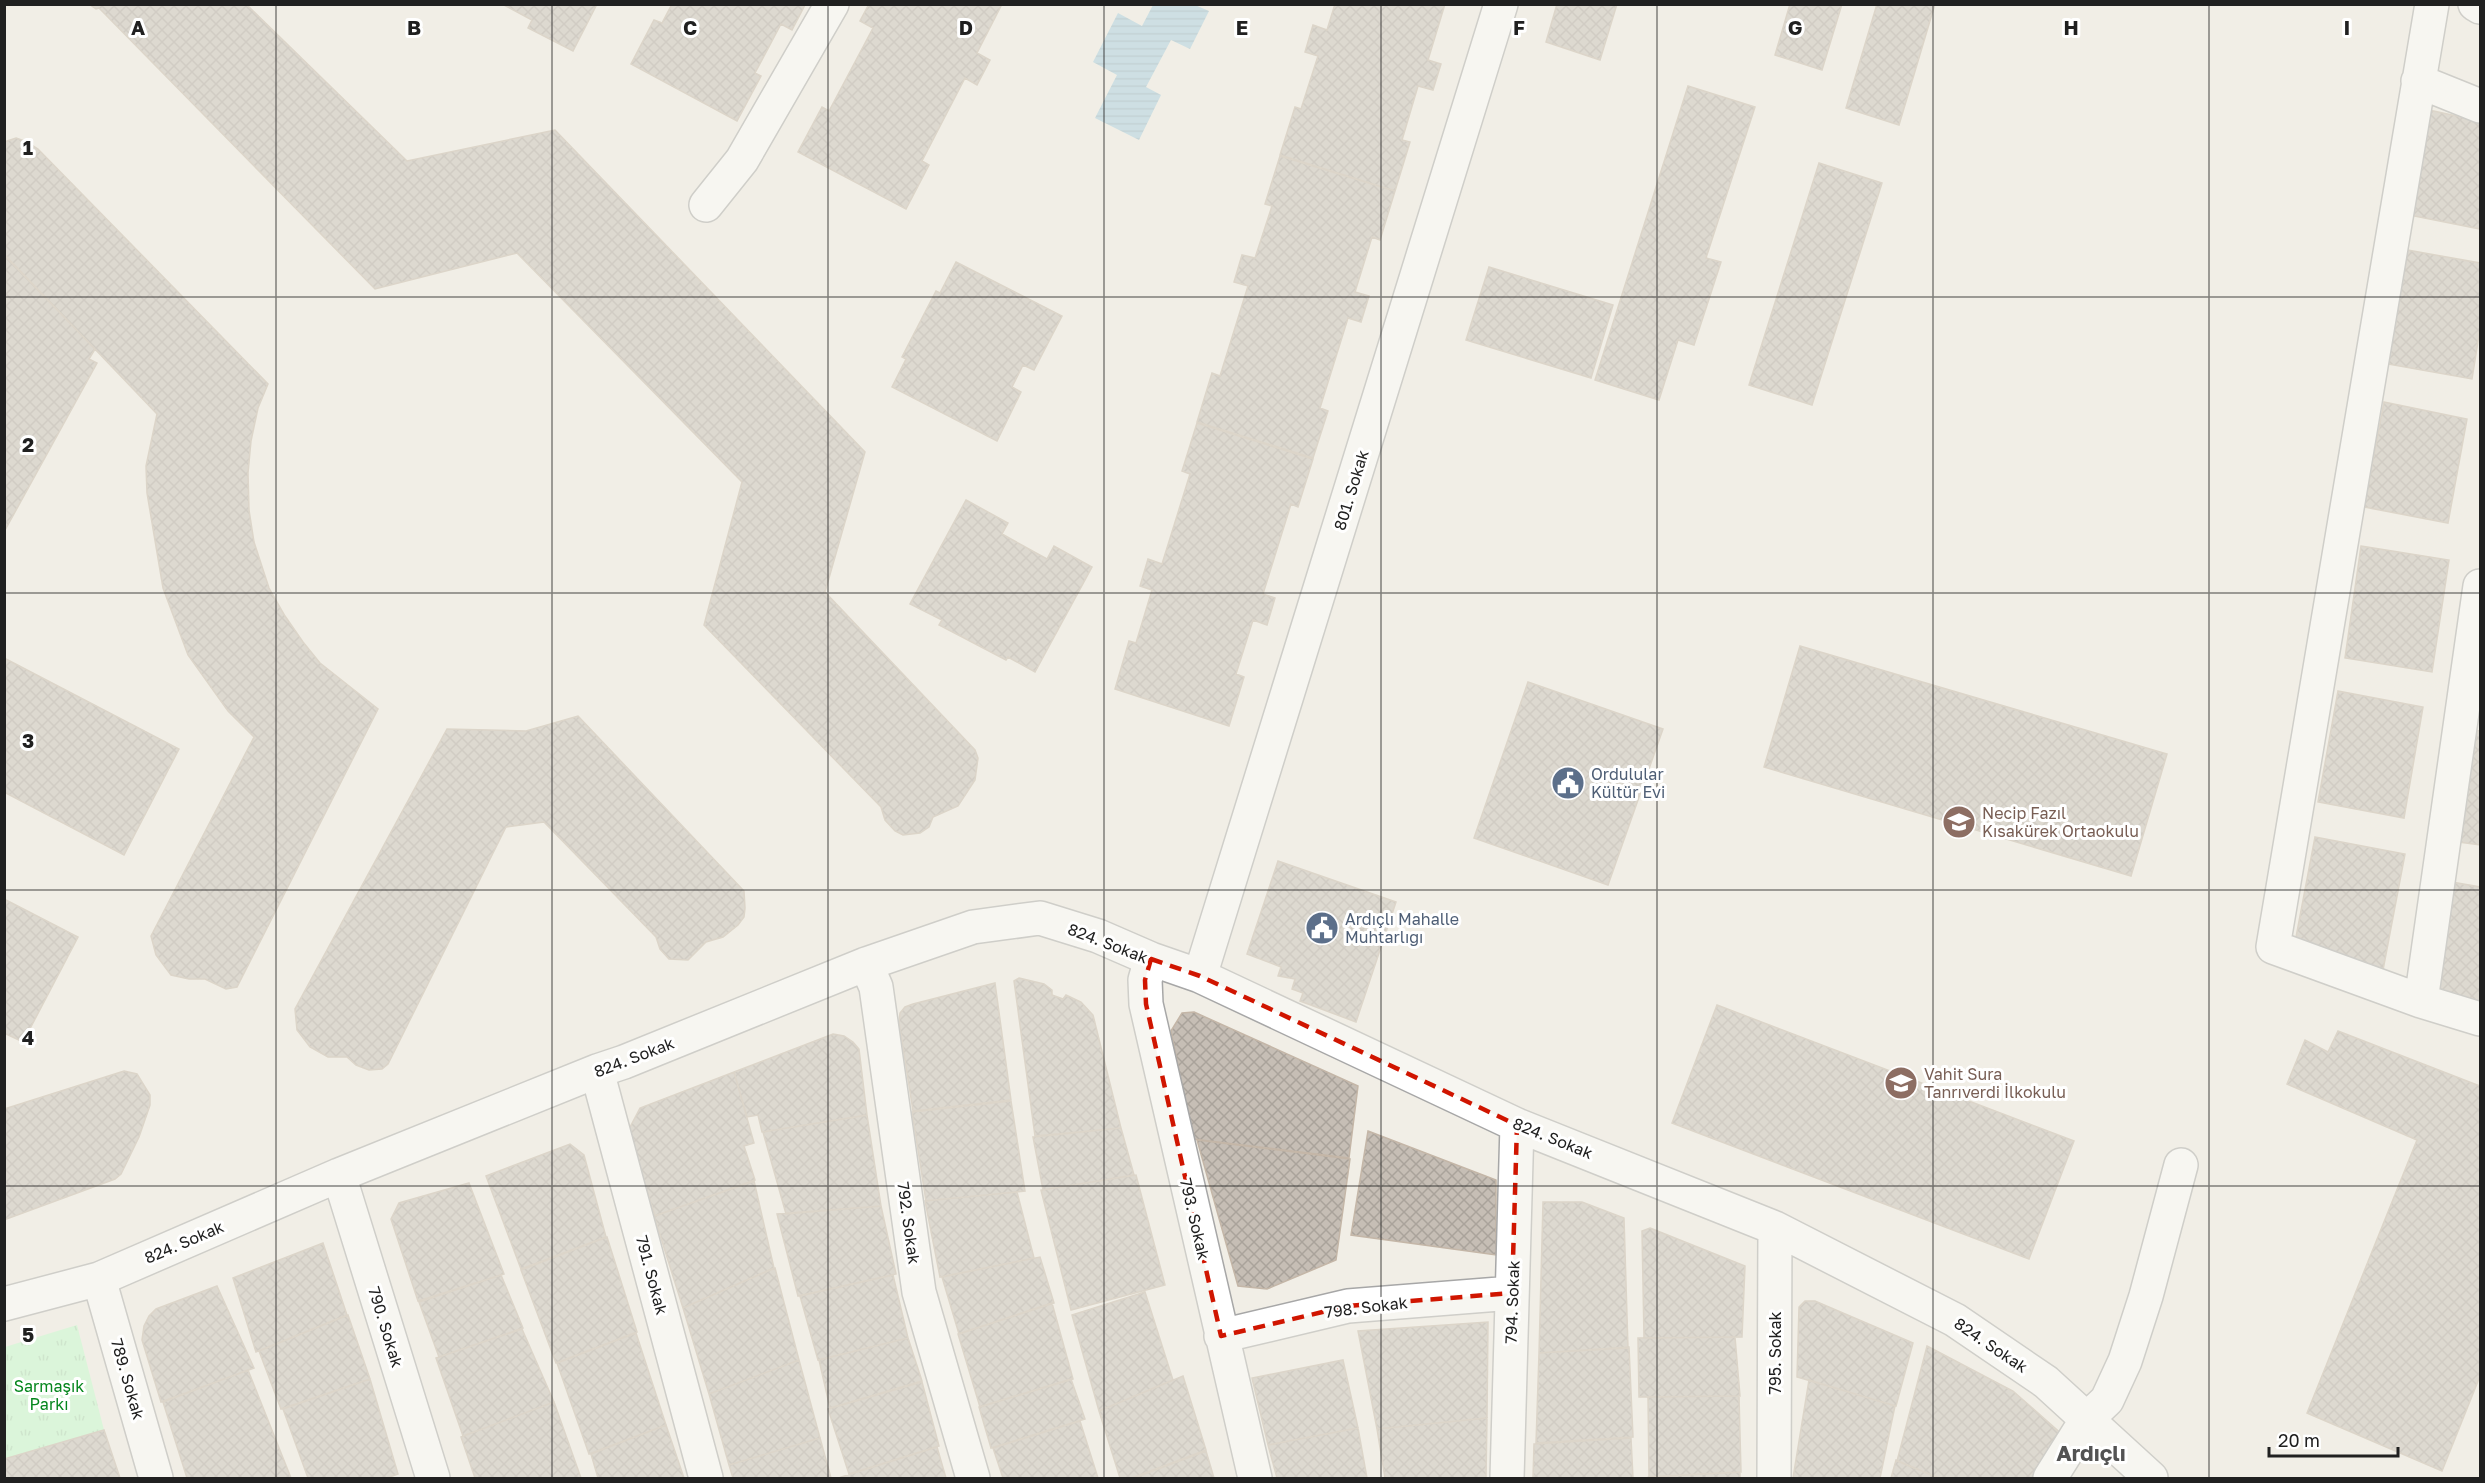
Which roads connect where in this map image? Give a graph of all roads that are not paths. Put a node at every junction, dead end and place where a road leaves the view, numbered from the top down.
1 (832, 4) edge
2 (1501, 4) edge
3 (2432, 4) edge
4 (2475, 4) edge
5 (2481, 7) edge
6 (2418, 81) junction
7 (2481, 106) edge
8 (706, 205) dead end
9 (2481, 586) edge
10 (1151, 959) junction
11 (866, 964) junction
12 (1200, 976) junction
13 (2421, 1001) junction
14 (2481, 1019) edge
15 (597, 1071) junction
16 (1517, 1125) junction
17 (2181, 1166) dead end
18 (339, 1175) junction
19 (1775, 1228) junction
20 (99, 1279) junction
21 (1512, 1293) junction
22 (4, 1304) edge
23 (1221, 1336) junction
24 (2087, 1419) junction
25 (156, 1479) edge
26 (433, 1479) edge
27 (706, 1479) edge
28 (973, 1479) edge
29 (1255, 1479) edge
30 (1508, 1479) edge
31 (1774, 1479) edge
32 (2050, 1479) edge
33 (2151, 1479) edge

1 - 8 street
2 - 12 street, 801. Sokak
3 - 6 street
4 - 5 street
6 - 7 street
6 - 13 street
9 - 13 street
10 - 11 street, 824. Sokak
10 - 12 street, 824. Sokak
10 - 23 street, 793. Sokak
11 - 15 street, 824. Sokak
11 - 28 street, 792. Sokak
12 - 16 street, 824. Sokak
13 - 14 street
15 - 18 street, 824. Sokak
15 - 27 street, 791. Sokak
16 - 19 street, 824. Sokak
16 - 21 street, 794. Sokak
17 - 24 street
18 - 20 street, 824. Sokak
18 - 26 street, 790. Sokak
19 - 24 street, 824. Sokak
19 - 31 street, 795. Sokak
20 - 22 street, 824. Sokak
20 - 25 street, 789. Sokak
21 - 23 street, 798. Sokak
21 - 30 street, 794. Sokak
23 - 29 street, 793. Sokak
24 - 32 street
24 - 33 street, 824. Sokak

